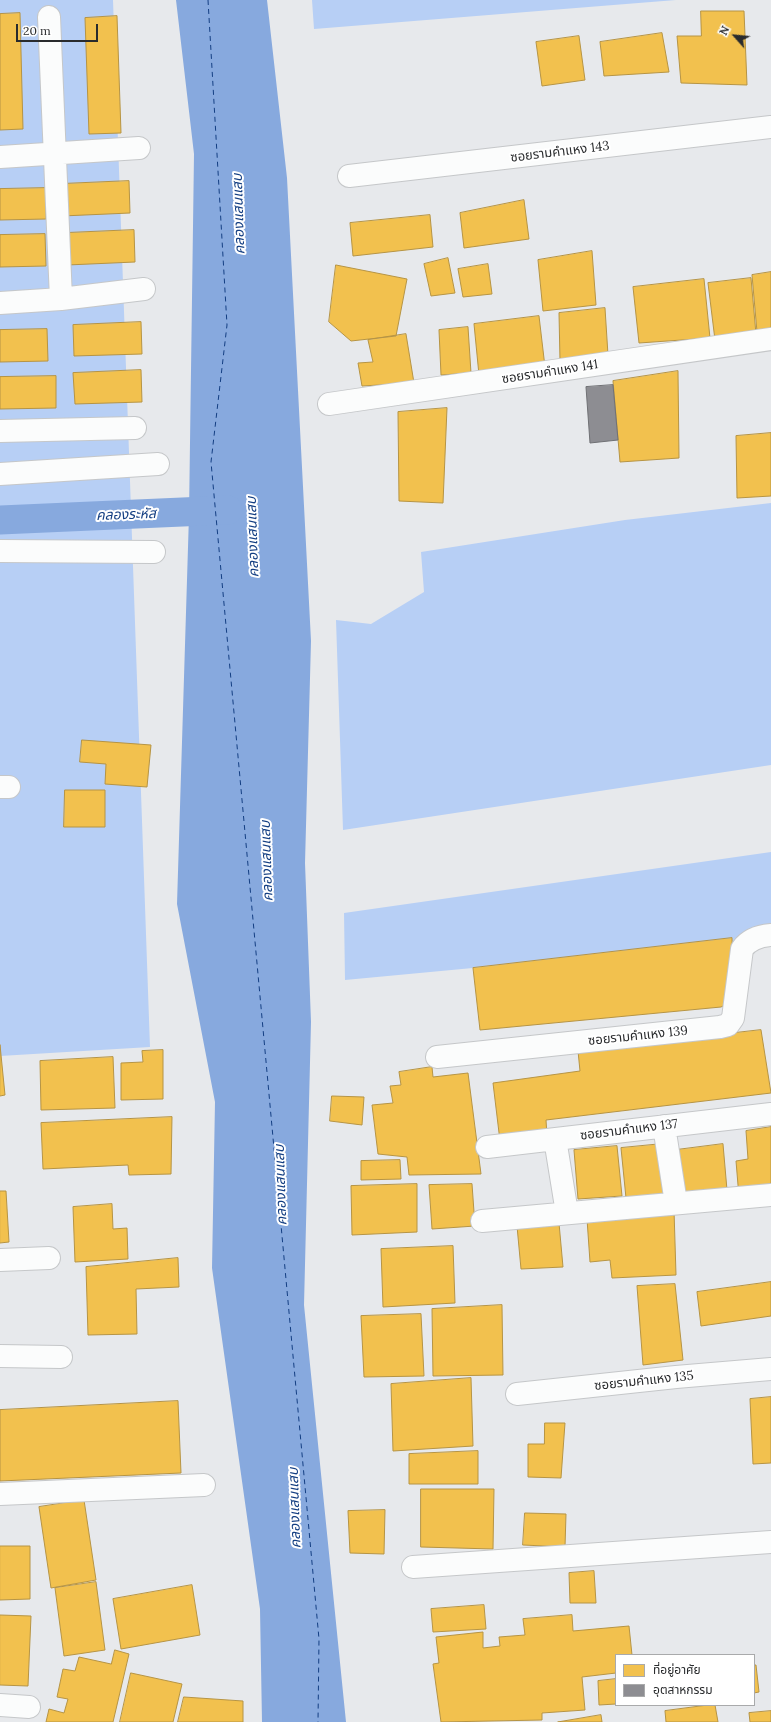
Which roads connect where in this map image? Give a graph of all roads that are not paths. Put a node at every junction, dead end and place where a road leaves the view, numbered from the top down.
1 (49, 17) dead end
2 (771, 127) edge
3 (139, 148) dead end
4 (56, 154) junction
5 (0, 157) edge
6 (349, 176) dead end
7 (144, 289) dead end
8 (61, 299) junction
9 (0, 303) edge
10 (771, 339) edge
11 (329, 404) dead end
12 (135, 428) dead end
13 (0, 431) edge
14 (158, 464) dead end
15 (0, 474) edge
16 (0, 551) edge
17 (154, 552) dead end
18 (771, 935) edge
19 (436, 1057) dead end
20 (771, 1114) edge
21 (664, 1126) junction
22 (555, 1139) junction
23 (487, 1147) dead end
24 (771, 1195) edge
25 (676, 1204) junction
26 (567, 1213) junction
27 (482, 1221) dead end
28 (49, 1258) dead end
29 (0, 1260) edge
30 (0, 1356) edge
31 (62, 1357) dead end
32 (771, 1369) edge
33 (518, 1394) dead end
34 (204, 1485) dead end
35 (0, 1494) edge
36 (771, 1542) edge
37 (413, 1567) dead end
38 (29, 1707) dead end
39 (2, 1711) edge

1 - 4 street
2 - 6 street, ซอยรามคำแหง 143
3 - 4 street
4 - 5 street
4 - 8 street
7 - 8 street
8 - 9 street
10 - 11 street, ซอยรามคำแหง 141
12 - 13 street
14 - 15 street
16 - 17 street
18 - 19 street, ซอยรามคำแหง 139
20 - 21 street, ซอยรามคำแหง 137
21 - 22 street, ซอยรามคำแหง 137
21 - 25 street
22 - 23 street, ซอยรามคำแหง 137
22 - 26 street
24 - 25 street
25 - 26 street
26 - 27 street
28 - 29 street
30 - 31 street
32 - 33 street, ซอยรามคำแหง 135
34 - 35 street
36 - 37 street
38 - 39 street

